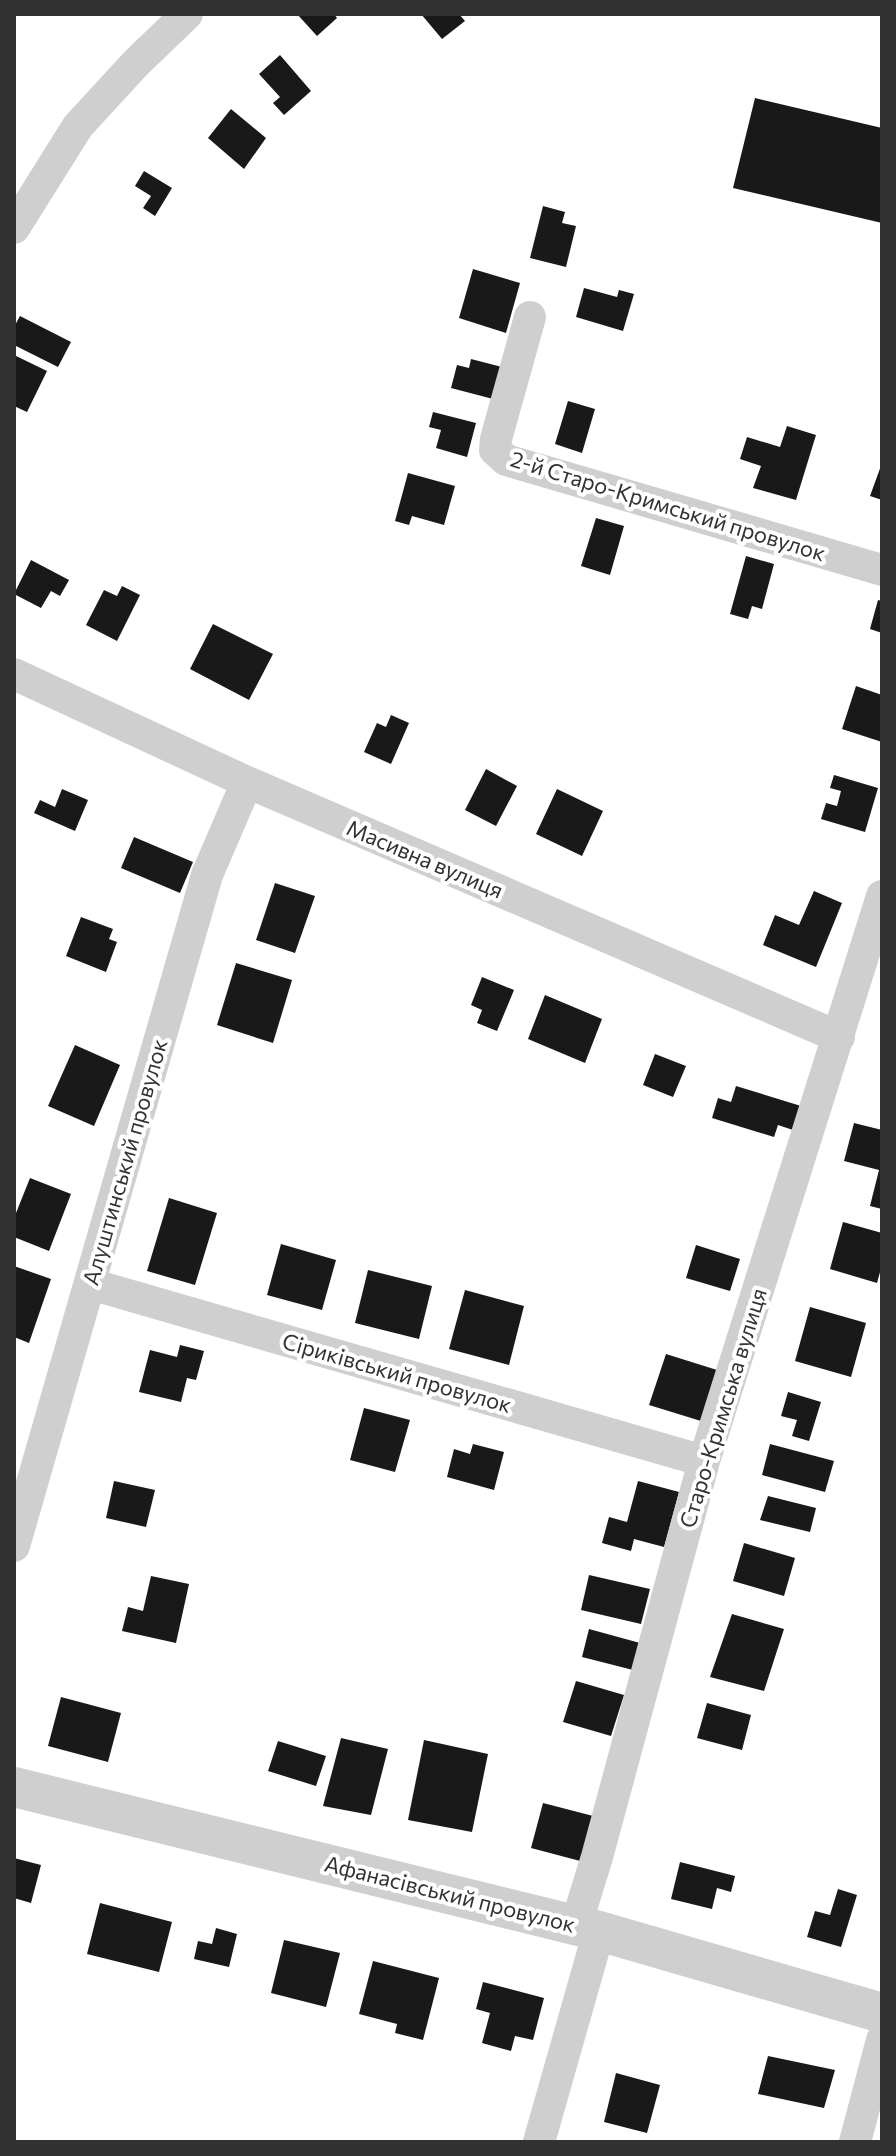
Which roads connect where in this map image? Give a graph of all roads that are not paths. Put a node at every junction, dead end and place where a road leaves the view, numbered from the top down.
1 (187, 14) edge
2 (14, 228) edge
3 (530, 317) dead end
4 (882, 570) edge
5 (14, 674) edge
6 (247, 782) junction
7 (882, 896) edge
8 (839, 1037) junction
9 (90, 1284) junction
10 (704, 1461) junction
11 (14, 1546) edge
12 (14, 1787) edge
13 (588, 1928) junction
14 (882, 2013) edge
15 (882, 2040) edge
16 (539, 2142) edge
17 (855, 2142) edge

1 - 2 street
3 - 4 street, 2-й Старо-Кримський провулок
5 - 6 street, Масивна вулиця
6 - 8 street, Масивна вулиця
6 - 9 street, Алуштинський провулок
7 - 8 street, Старо-Кримська вулиця
8 - 10 street, Старо-Кримська вулиця
9 - 10 street, Сіриківський провулок
9 - 11 street, Алуштинський провулок
10 - 13 street, Старо-Кримська вулиця
12 - 13 street, Афанасівський провулок
13 - 14 street, Афанасівський провулок
13 - 16 street, Старо-Кримська вулиця
15 - 17 street

